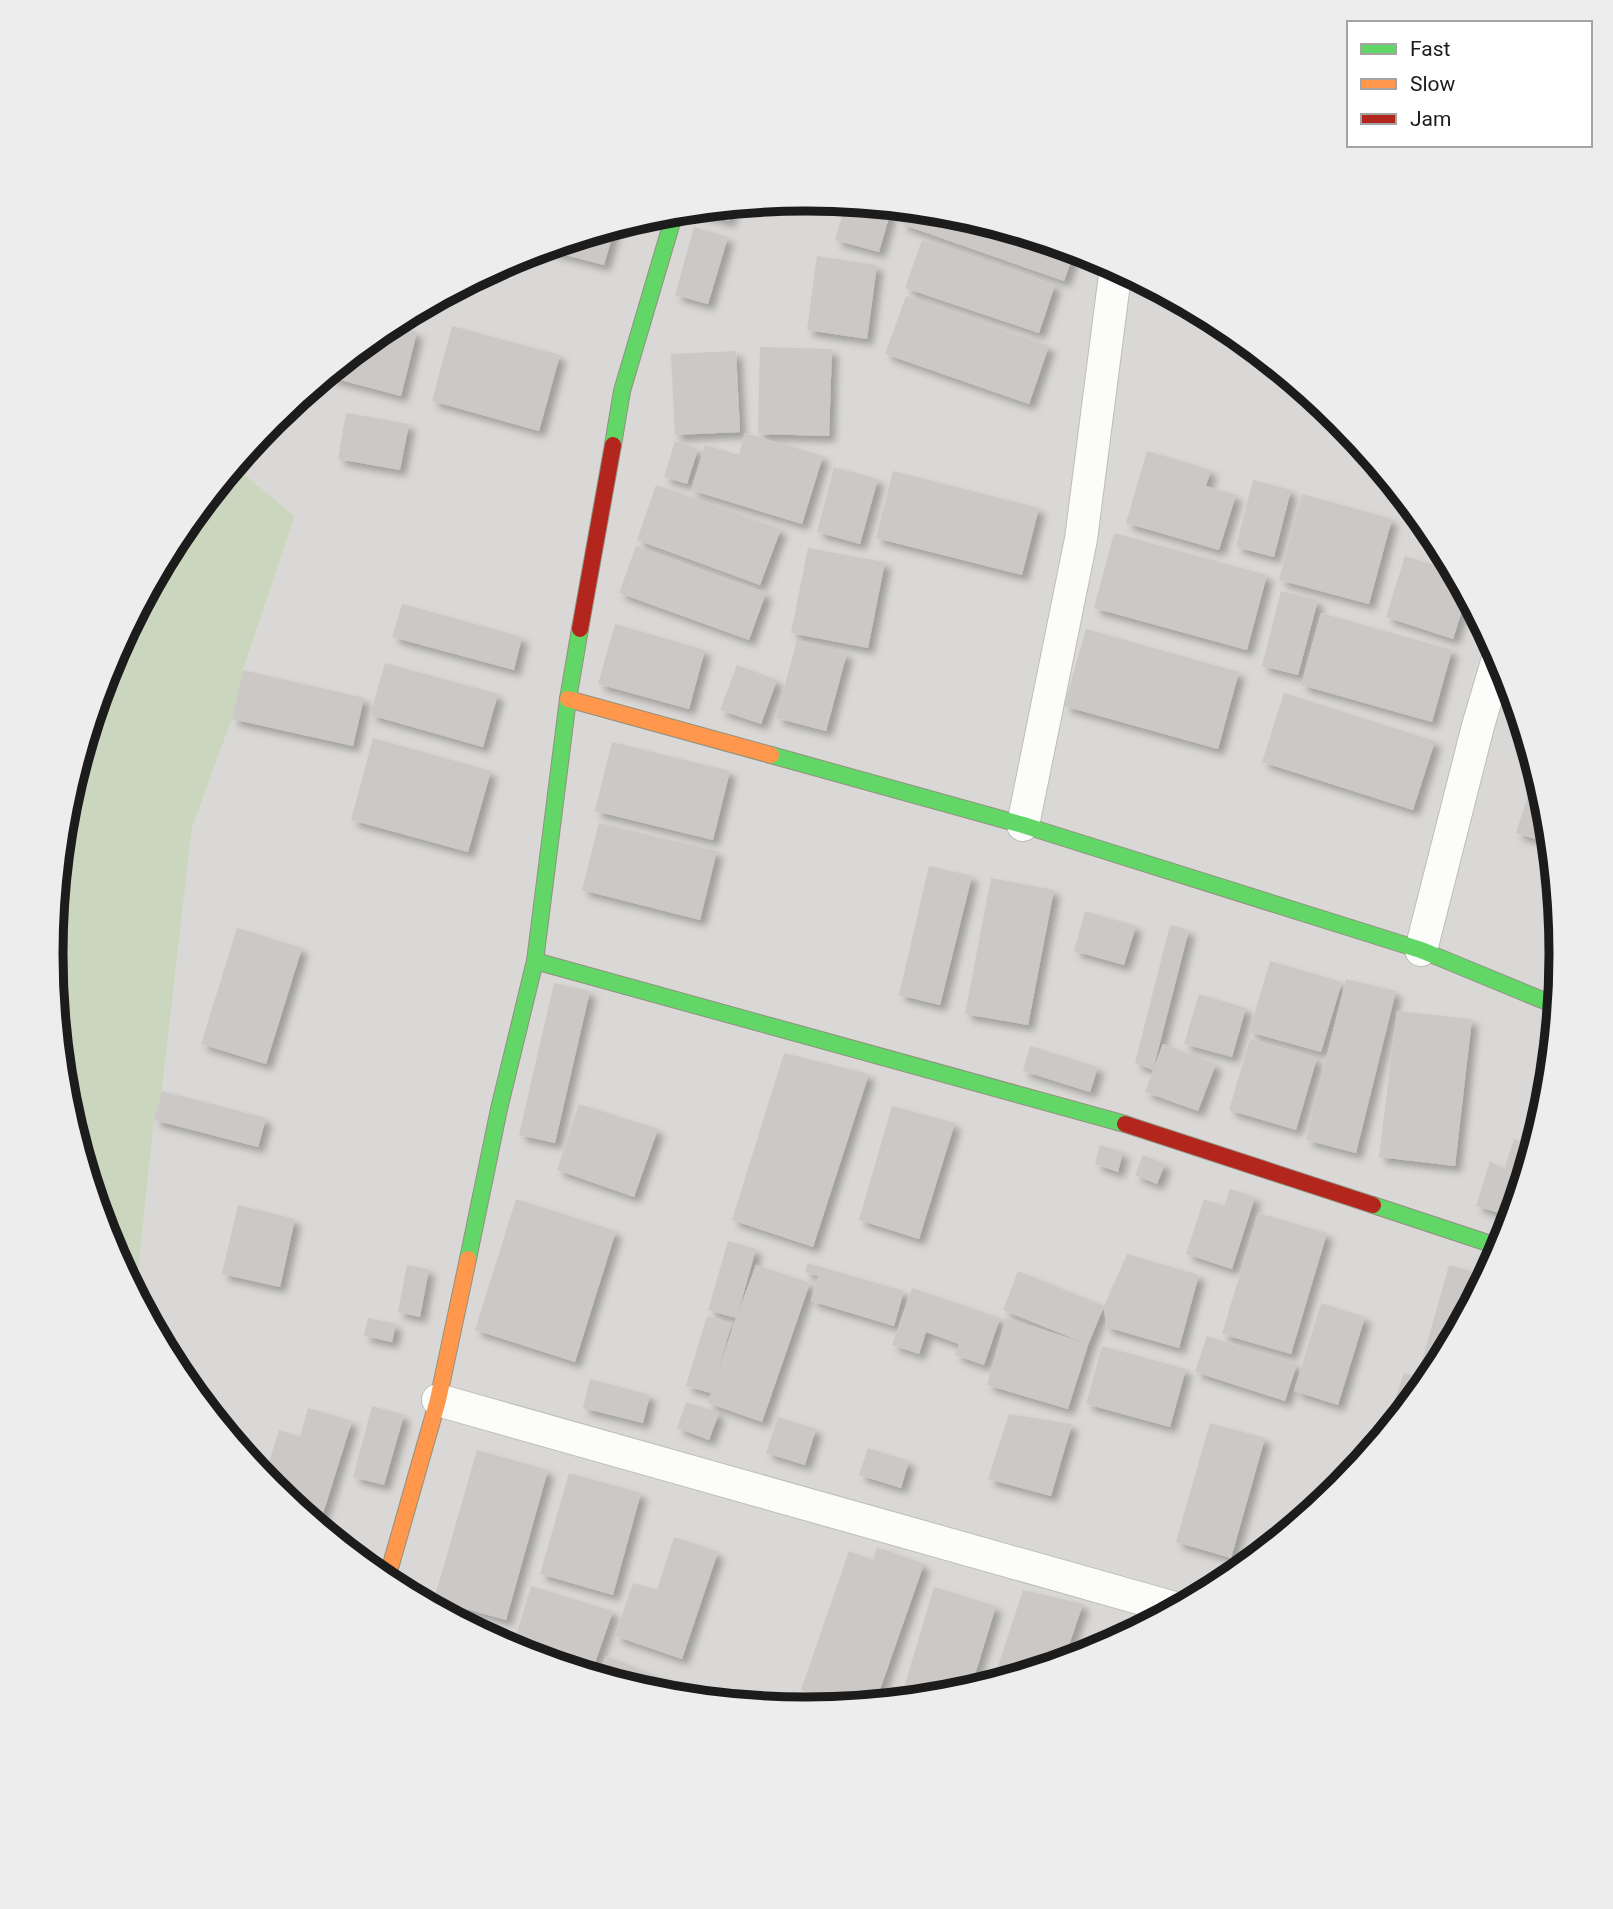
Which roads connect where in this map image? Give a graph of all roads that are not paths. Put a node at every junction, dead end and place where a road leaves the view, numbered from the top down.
1 (672, 223) edge
2 (1114, 279) edge
3 (1494, 672) edge
4 (568, 699) junction
5 (1023, 825) junction
6 (1421, 950) junction
7 (535, 961) junction
8 (1548, 1002) edge
9 (1491, 1244) edge
10 (438, 1400) junction
11 (389, 1570) edge
12 (1165, 1605) edge

1 - 4 street
2 - 5 street
3 - 6 street
4 - 5 street
4 - 7 street
5 - 6 street
6 - 8 street
7 - 9 street
7 - 10 street
10 - 11 street
10 - 12 street

